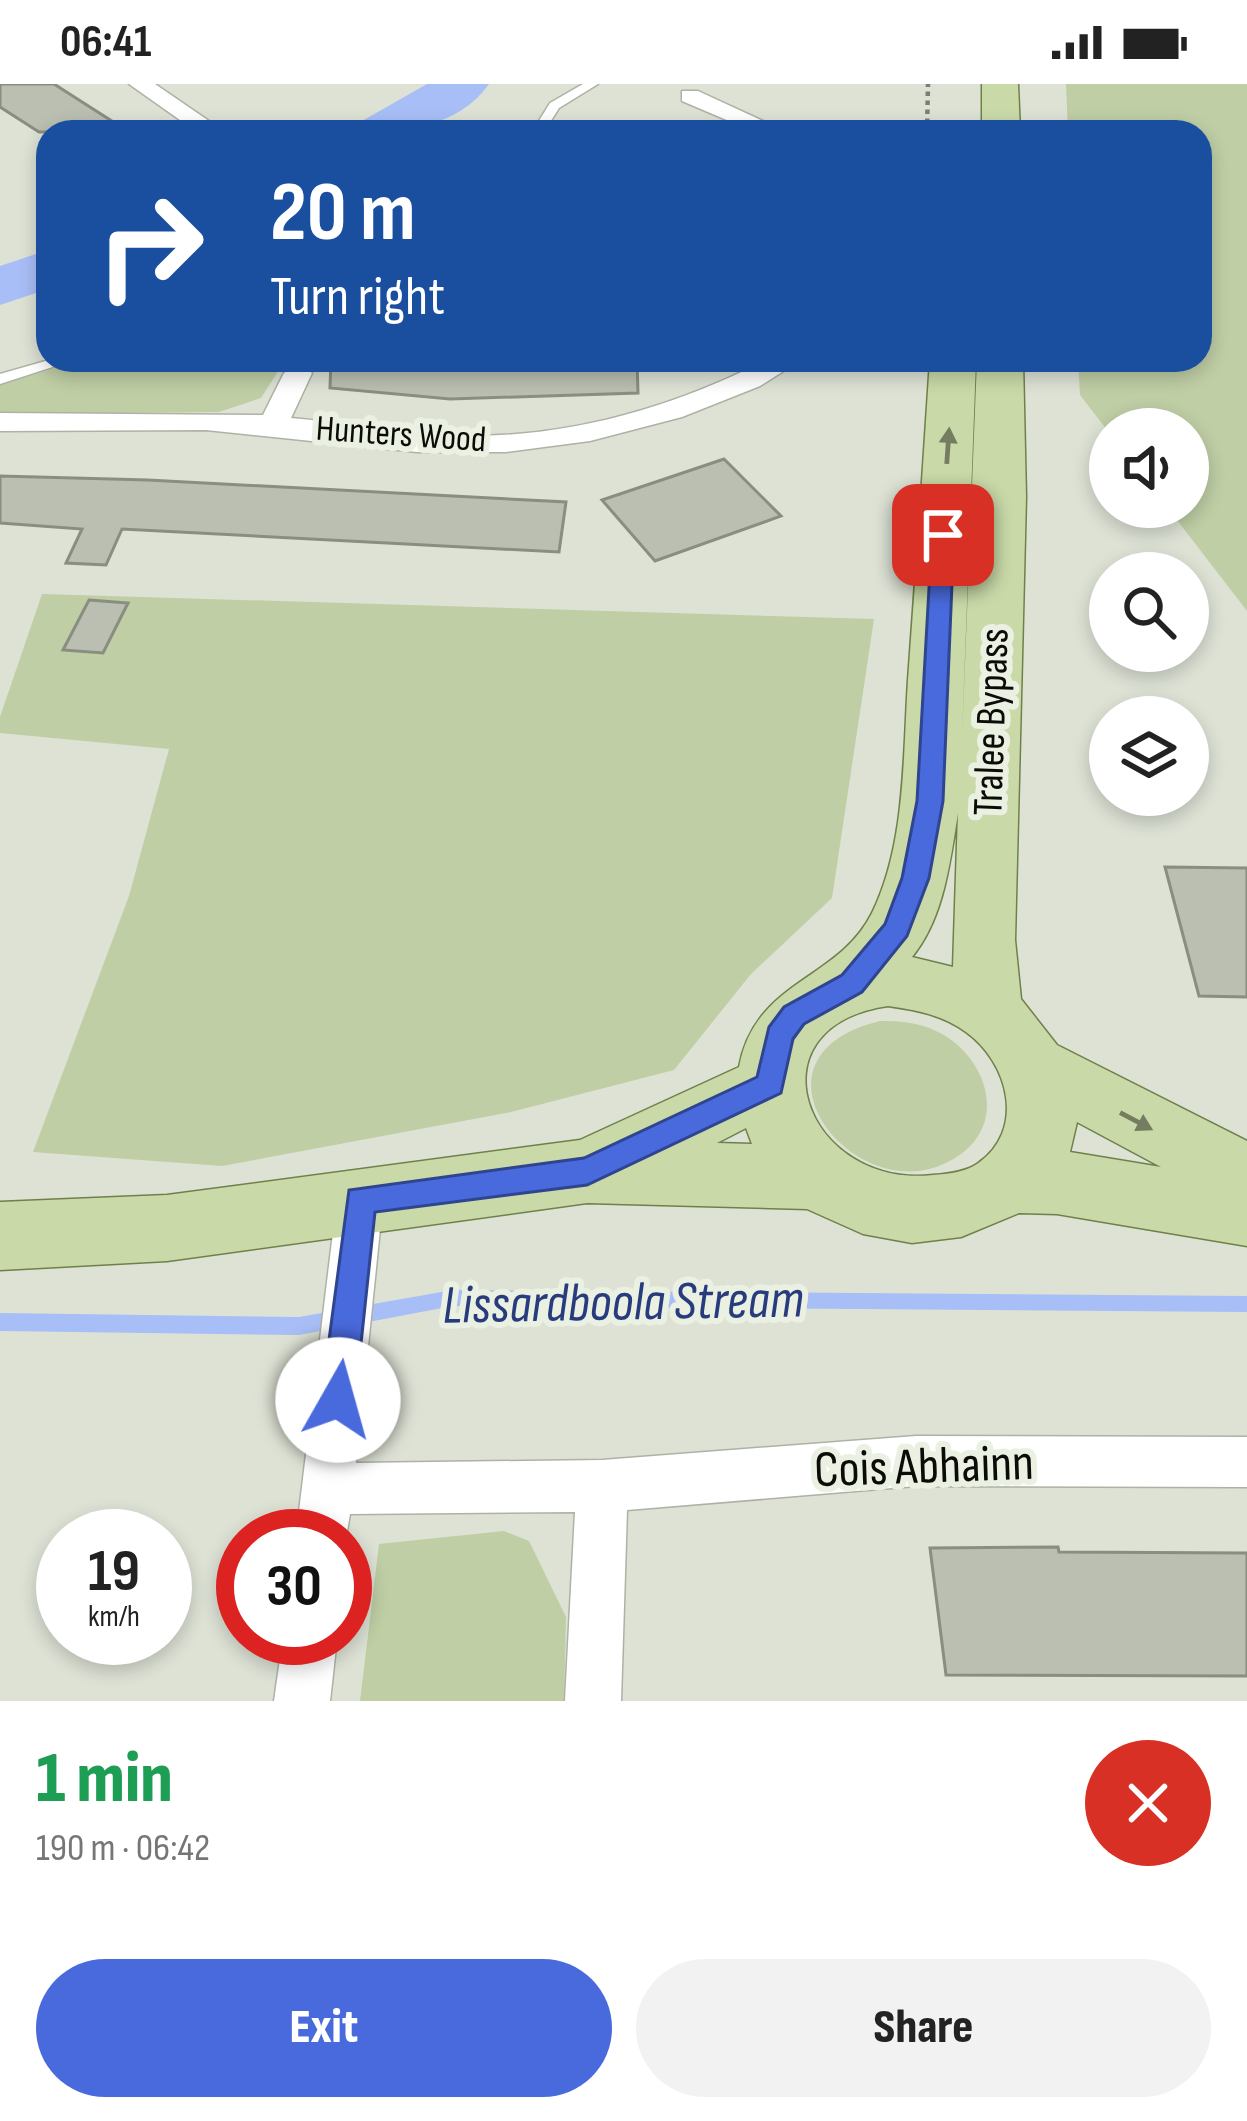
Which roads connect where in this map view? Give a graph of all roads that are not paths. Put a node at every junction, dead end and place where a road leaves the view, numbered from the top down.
1 (140, 84) edge
2 (592, 84) edge
3 (1000, 84) edge
4 (690, 96) dead end
5 (195, 120) edge
6 (545, 120) edge
7 (747, 120) edge
8 (1001, 120) edge
9 (36, 369) edge
10 (766, 372) edge
11 (952, 372) edge
12 (1000, 372) edge
13 (298, 373) dead end
14 (0, 379) edge
15 (0, 422) edge
16 (273, 424) junction
17 (852, 983) junction
18 (989, 1011) junction
19 (1033, 1065) junction
20 (770, 1084) junction
21 (587, 1171) junction
22 (1247, 1176) edge
23 (815, 1177) junction
24 (1009, 1181) junction
25 (360, 1200) junction
26 (1247, 1213) edge
27 (0, 1236) edge
28 (1247, 1462) edge
29 (602, 1486) junction
30 (325, 1509) edge
31 (357, 1509) edge
32 (307, 1665) edge
33 (302, 1701) edge
34 (592, 1701) edge

1 - 5 street
2 - 6 lane
3 - 8 main road
4 - 7 street
9 - 14 lane
10 - 16 street, Hunters Wood
17 -> 11 main road, Tralee Bypass
12 - 18 main road, Tralee Bypass
13 - 16 street
15 - 16 street, Hunters Wood
17 - 18 main road
17 - 20 main road
18 - 19 main road
19 -> 22 main road
19 - 24 main road
20 - 21 main road
20 - 23 main road
21 - 23 main road
21 - 25 main road
23 - 24 main road
24 - 26 main road
25 - 27 main road
25 - 30 street, Cois Abhainn
28 - 29 street, Cois Abhainn
29 - 31 street, Cois Abhainn
29 - 34 street
32 - 33 street

